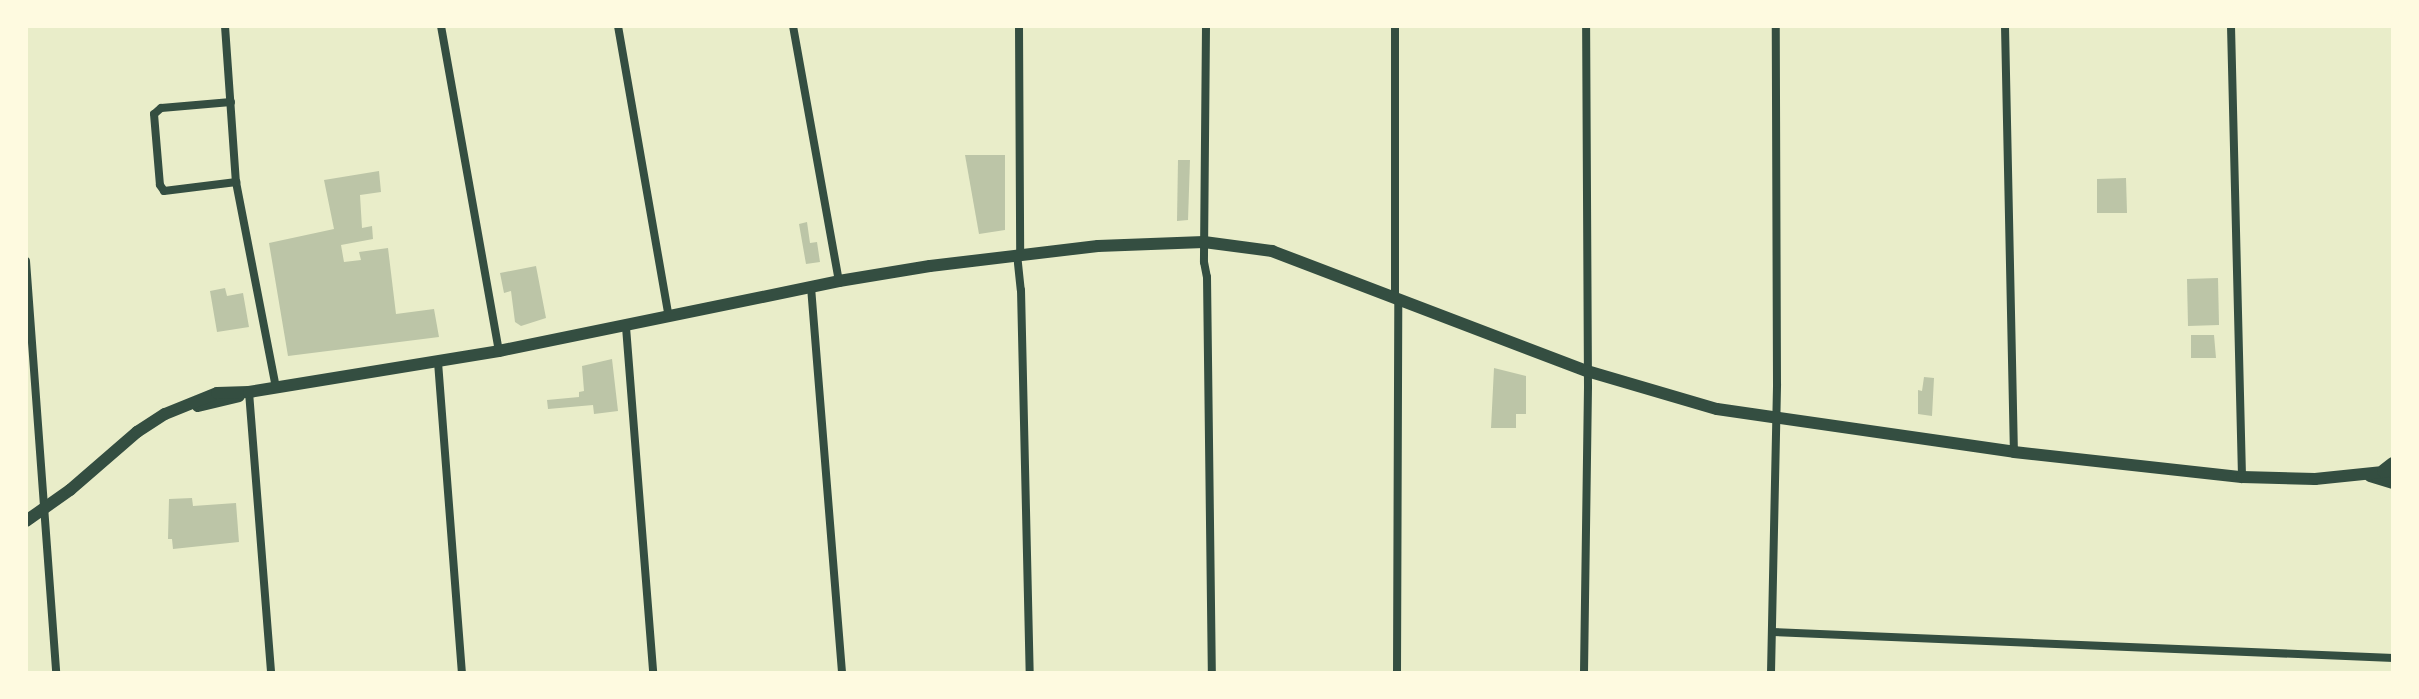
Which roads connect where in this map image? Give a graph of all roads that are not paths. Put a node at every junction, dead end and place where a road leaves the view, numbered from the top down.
1 (225, 26) edge
2 (441, 26) edge
3 (618, 26) edge
4 (793, 26) edge
5 (1019, 26) edge
6 (1206, 26) edge
7 (1395, 26) edge
8 (1586, 26) edge
9 (1776, 26) edge
10 (2005, 26) edge
11 (2231, 26) edge
12 (231, 102) junction
13 (236, 182) junction
14 (1204, 242) junction
15 (1018, 254) junction
16 (26, 261) edge
17 (839, 281) junction
18 (811, 287) junction
19 (1397, 298) junction
20 (669, 317) junction
21 (626, 327) junction
22 (499, 351) junction
23 (438, 362) junction
24 (1587, 371) junction
25 (276, 388) junction
26 (249, 392) junction
27 (1775, 419) junction
28 (2014, 452) junction
29 (2391, 472) edge
30 (2242, 477) junction
31 (43, 510) junction
32 (26, 519) edge
33 (1772, 632) junction
34 (2393, 658) edge
35 (56, 673) edge
36 (271, 673) edge
37 (462, 673) edge
38 (653, 673) edge
39 (842, 673) edge
40 (1030, 673) edge
41 (1212, 673) edge
42 (1397, 673) edge
43 (1584, 673) edge
44 (1771, 673) edge

1 - 12 street
2 - 22 street
3 - 20 street
4 - 17 street
5 - 15 street
6 - 14 street
7 - 19 street
8 - 24 street
9 - 27 street
10 - 28 street
11 - 30 street
12 - 13 street
12 - 13 street
13 - 25 street
14 - 15 main road
14 - 19 main road
14 - 41 street
15 - 17 main road
15 - 40 street
16 - 31 street
17 - 18 main road
18 - 20 main road
18 - 39 street
19 - 24 main road
19 - 42 street
20 - 21 main road
21 - 22 main road
21 - 38 street
22 - 23 main road
23 - 25 main road
23 - 37 street
24 - 27 main road
24 - 43 street
25 - 26 main road
26 - 31 main road
26 - 36 street
27 - 28 main road
27 - 33 street
28 - 30 main road
29 - 30 main road
31 - 32 main road
31 - 35 street
33 - 34 street
33 - 44 street

